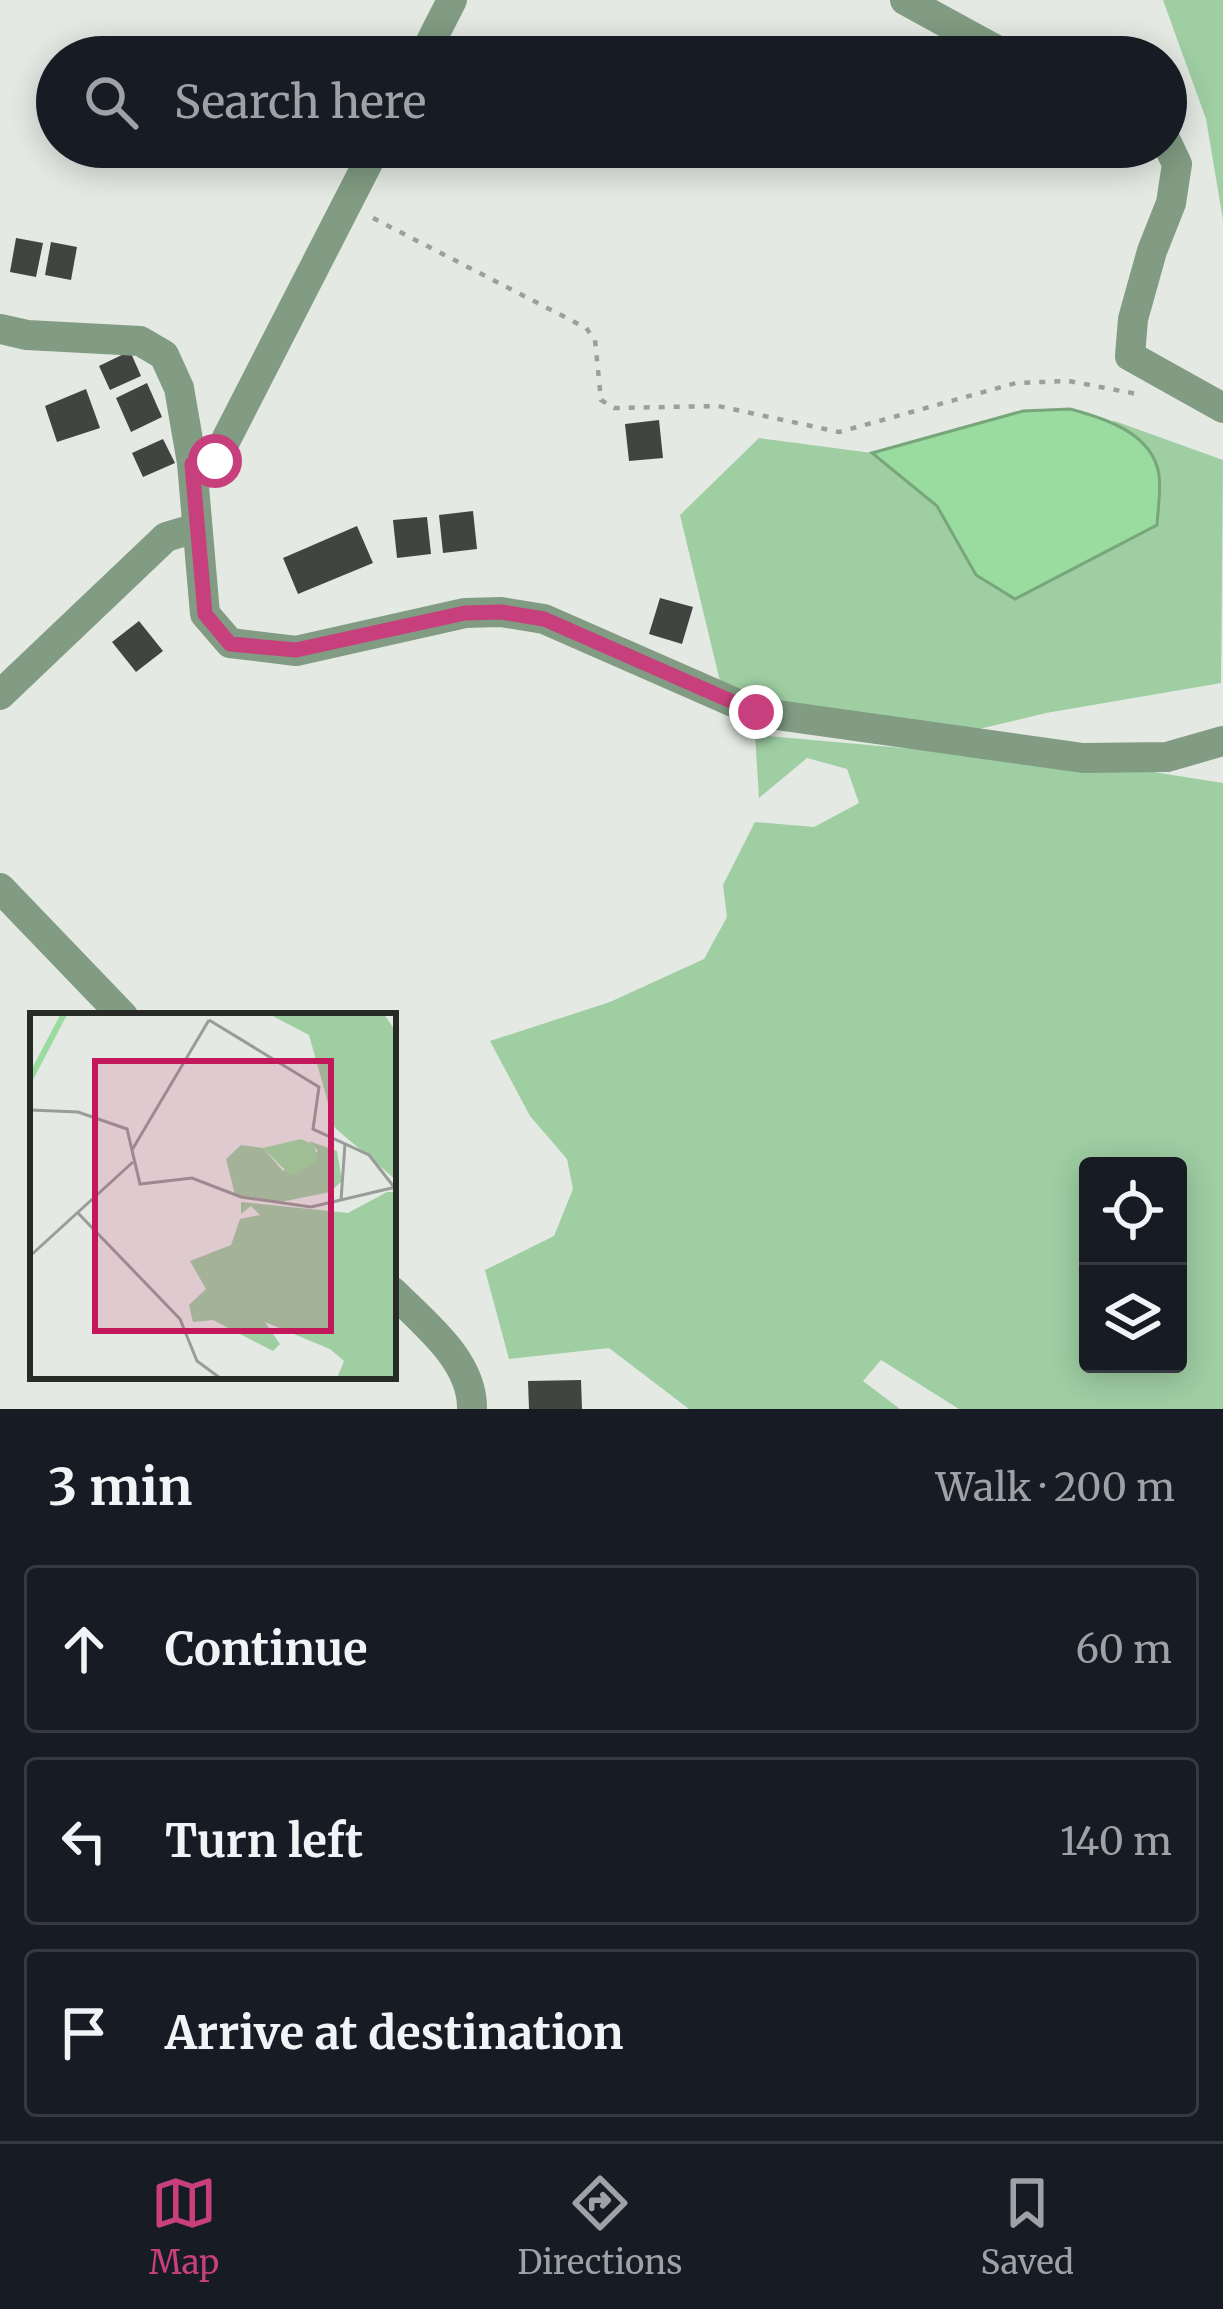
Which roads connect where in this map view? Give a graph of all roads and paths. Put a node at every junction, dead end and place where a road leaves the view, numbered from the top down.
1 (452, 0) edge
2 (905, 0) edge
3 (434, 36) edge
4 (971, 36) edge
5 (366, 168) edge
6 (1176, 168) edge
7 (347, 205) junction
8 (0, 329) edge
9 (1153, 399) dead end
10 (1223, 408) edge
11 (192, 464) junction
12 (196, 528) junction
13 (0, 695) edge
14 (1223, 741) edge
15 (0, 888) edge
16 (120, 1013) edge
17 (396, 1295) edge
18 (472, 1409) edge

1 - 3 street
2 - 4 street
5 - 7 street
6 - 10 street
7 - 9 path
7 - 11 street
8 - 11 street
11 - 12 street
12 - 13 street
12 - 14 street
15 - 16 street
17 - 18 street

